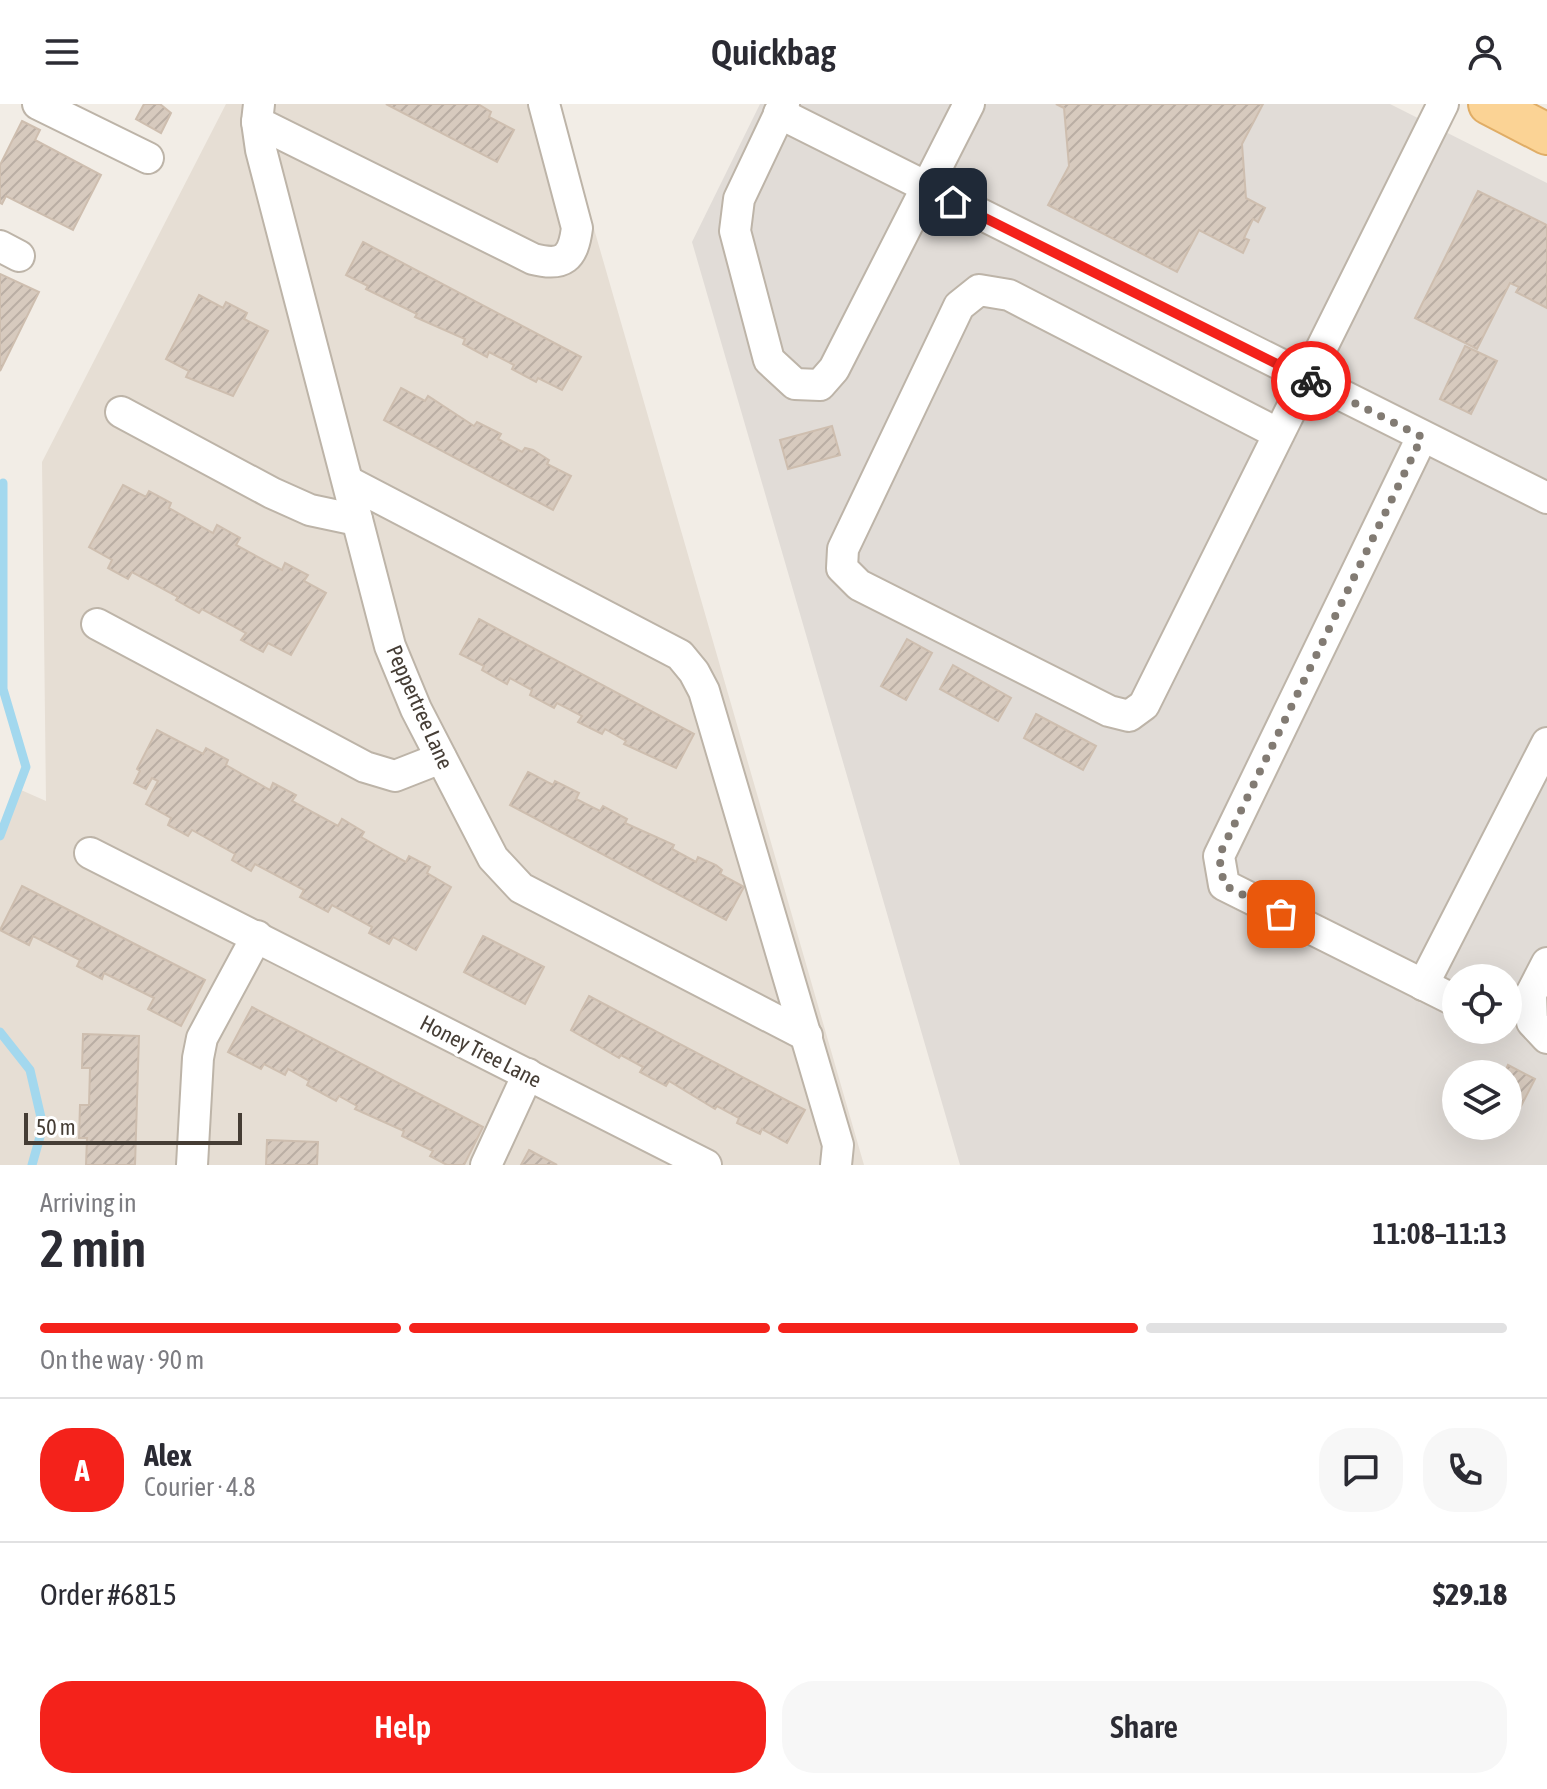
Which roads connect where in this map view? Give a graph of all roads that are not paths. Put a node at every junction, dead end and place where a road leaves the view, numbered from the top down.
1 (38, 104) edge
2 (544, 104) edge
3 (969, 104) edge
4 (1443, 104) edge
5 (1489, 104) edge
6 (782, 109) edge
7 (258, 113) edge
8 (1547, 134) edge
9 (148, 158) dead end
10 (926, 188) junction
11 (1306, 379) junction
12 (121, 412) dead end
13 (1279, 434) junction
14 (1422, 437) junction
15 (349, 482) junction
16 (1547, 498) edge
17 (357, 520) junction
18 (97, 624) dead end
19 (1547, 743) edge
20 (441, 758) junction
21 (90, 853) dead end
22 (257, 936) junction
23 (1547, 963) edge
24 (1423, 985) junction
25 (1442, 994) edge
26 (1529, 1028) edge
27 (807, 1036) junction
28 (528, 1074) junction
29 (192, 1165) edge
30 (486, 1165) edge
31 (706, 1165) edge
32 (836, 1165) edge

1 - 9 street
2 - 7 street
3 - 10 street
4 - 11 street
5 - 8 main road
6 - 10 street
6 - 10 street
7 - 15 street, Peppertree Lane
10 - 11 street
11 - 13 street
11 - 14 street
12 - 17 street
13 - 13 street
14 - 16 street
14 - 24 street
15 - 17 street, Peppertree Lane
15 - 27 street
17 - 20 street, Peppertree Lane
18 - 20 street
19 - 24 street
20 - 27 street, Peppertree Lane
21 - 22 street, Honey Tree Lane
22 - 28 street, Honey Tree Lane
22 - 29 street
23 - 26 street
24 - 25 street
27 - 32 street
28 - 30 street
28 - 31 street, Honey Tree Lane

